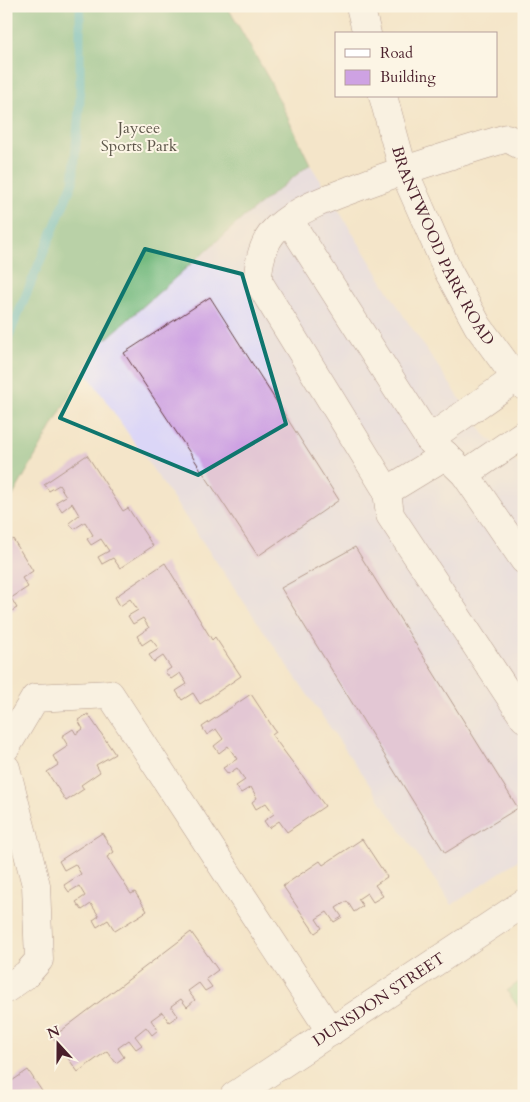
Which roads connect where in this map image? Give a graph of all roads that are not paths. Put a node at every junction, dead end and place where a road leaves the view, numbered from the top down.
1 (360, 6) edge
2 (366, 32) edge
3 (385, 98) edge
4 (524, 147) edge
5 (403, 169) junction
6 (289, 220) junction
7 (520, 382) edge
8 (524, 434) edge
9 (447, 456) junction
10 (387, 491) junction
11 (524, 560) edge
12 (524, 718) edge
13 (6, 747) edge
14 (6, 768) edge
15 (524, 903) edge
16 (6, 989) edge
17 (331, 1032) junction
18 (234, 1096) edge

1 - 2 street
3 - 5 street, BRANTWOOD PARK ROAD
4 - 5 street
5 - 6 street
5 - 7 street, BRANTWOOD PARK ROAD
6 - 9 street
6 - 10 street
7 - 9 street
8 - 9 street
9 - 10 street
9 - 11 street
10 - 12 street
13 - 17 street
14 - 16 street
15 - 17 street, DUNSDON STREET
17 - 18 street, DUNSDON STREET

